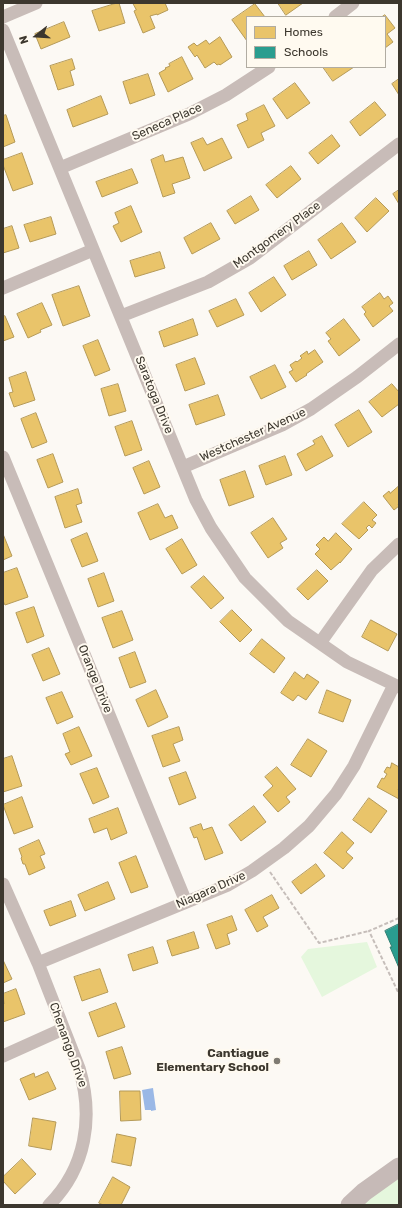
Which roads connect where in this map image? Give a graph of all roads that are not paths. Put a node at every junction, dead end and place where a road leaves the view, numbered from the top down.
1 (36, 3) edge
2 (353, 3) edge
3 (337, 16) edge
4 (3, 17) edge
5 (3, 30) edge
6 (267, 68) edge
7 (399, 144) edge
8 (60, 168) junction
9 (93, 250) junction
10 (3, 288) edge
11 (121, 316) junction
12 (399, 344) edge
13 (3, 457) edge
14 (183, 467) junction
15 (399, 544) edge
16 (320, 643) junction
17 (397, 686) edge
18 (3, 884) edge
19 (186, 902) junction
20 (38, 963) junction
21 (63, 1029) junction
22 (3, 1056) edge
23 (399, 1167) edge
24 (49, 1205) edge
25 (350, 1205) edge

1 - 4 street
2 - 3 street
5 - 8 street, Saratoga Drive
6 - 8 street, Seneca Place
7 - 11 street, Montgomery Place
8 - 9 street, Saratoga Drive
9 - 10 street
9 - 11 street, Saratoga Drive
11 - 14 street, Saratoga Drive
12 - 14 street, Westchester Avenue
13 - 19 street, Orange Drive
14 - 16 street, Saratoga Drive
15 - 16 street
16 - 17 street, Saratoga Drive
17 - 19 street, Niagara Drive
18 - 20 street, Chenango Drive
19 - 20 street, Niagara Drive
20 - 21 street, Chenango Drive
21 - 22 street
21 - 24 street, Chenango Drive
23 - 25 main road

